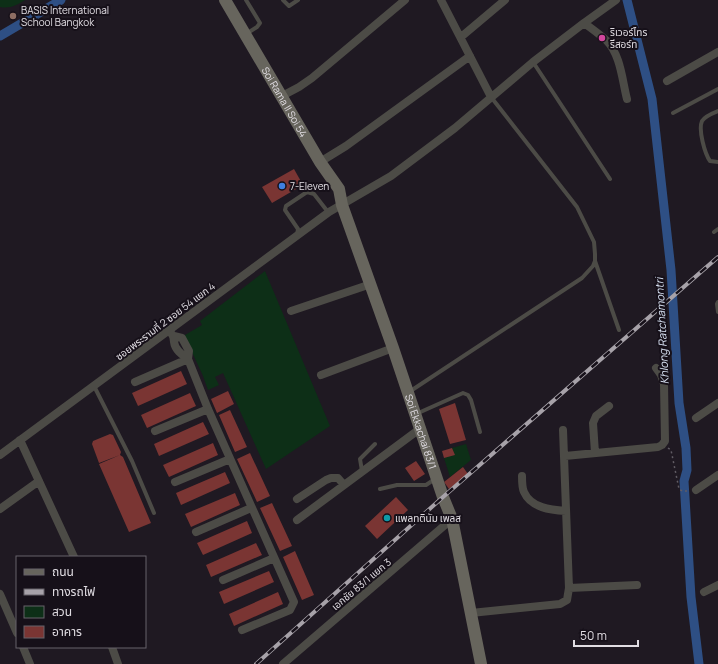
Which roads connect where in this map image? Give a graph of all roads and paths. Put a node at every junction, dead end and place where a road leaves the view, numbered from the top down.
1 (225, 0) edge
2 (246, 0) edge
3 (283, 0) edge
4 (298, 0) edge
5 (405, 0) edge
6 (441, 0) edge
7 (505, 0) edge
8 (616, 0) edge
9 (584, 23) junction
10 (245, 35) junction
11 (461, 37) junction
12 (718, 52) edge
13 (470, 56) junction
14 (533, 62) junction
15 (667, 81) dead end
16 (718, 88) edge
17 (282, 96) junction
18 (491, 96) junction
19 (627, 99) dead end
20 (718, 111) edge
21 (673, 113) dead end
22 (320, 162) junction
23 (718, 162) edge
24 (610, 179) dead end
25 (342, 205) junction
26 (329, 212) junction
27 (718, 229) edge
28 (714, 232) dead end
29 (297, 236) junction
30 (595, 261) junction
31 (371, 284) junction
32 (718, 302) edge
33 (291, 312) dead end
34 (718, 312) edge
35 (619, 330) dead end
36 (172, 334) junction
37 (394, 348) junction
38 (188, 359) junction
39 (656, 368) dead end
40 (321, 375) dead end
41 (135, 382) dead end
42 (94, 386) junction
43 (408, 392) junction
44 (718, 403) edge
45 (609, 406) dead end
46 (208, 409) junction
47 (416, 415) junction
48 (696, 418) dead end
49 (421, 428) junction
50 (563, 430) dead end
51 (155, 432) dead end
52 (480, 432) dead end
53 (20, 440) junction
54 (375, 444) dead end
55 (662, 445) junction
56 (595, 453) junction
57 (0, 455) edge
58 (565, 456) junction
59 (230, 459) junction
60 (363, 471) junction
61 (522, 476) dead end
62 (437, 477) junction
63 (717, 477) edge
64 (39, 481) junction
65 (175, 482) dead end
66 (344, 485) junction
67 (380, 490) dead end
68 (696, 490) dead end
69 (682, 491) dead end
70 (297, 499) dead end
71 (251, 508) junction
72 (0, 509) edge
73 (566, 511) junction
74 (154, 513) dead end
75 (452, 519) junction
76 (297, 520) dead end
77 (196, 532) dead end
78 (74, 556) edge
79 (274, 558) junction
80 (223, 580) dead end
81 (637, 585) dead end
82 (718, 585) edge
83 (568, 588) junction
84 (704, 592) dead end
85 (0, 594) edge
86 (471, 613) junction
87 (242, 630) dead end
88 (16, 631) edge
89 (23, 648) edge
90 (112, 648) edge
91 (30, 664) edge
92 (118, 664) edge
93 (283, 664) edge
94 (481, 664) edge

1 - 10 street, Soi Rama II Soi 54
2 - 10 lane
3 - 4 lane
5 - 17 street
6 - 11 street
7 - 11 street
8 - 9 street, ซอยพระรามที่ 2 ซอย 54 แยก 4
9 - 14 street, ซอยพระรามที่ 2 ซอย 54 แยก 4
9 - 19 street
10 - 17 street, Soi Rama II Soi 54
11 - 13 street
12 - 15 street
13 - 18 street
13 - 22 street
14 - 18 street, ซอยพระรามที่ 2 ซอย 54 แยก 4
14 - 24 lane
16 - 21 lane
17 - 22 street, Soi Rama II Soi 54
18 - 25 street, ซอยพระรามที่ 2 ซอย 54 แยก 4
18 - 30 lane
20 - 23 lane
22 - 25 street, Soi Rama II Soi 54
25 - 26 street, ซอยพระรามที่ 2 ซอย 54 แยก 4
25 - 31 street, Soi Ekkachai 83/1
26 - 29 street, ซอยพระรามที่ 2 ซอย 54 แยก 4
26 - 29 lane
27 - 28 lane
29 - 36 street, ซอยพระรามที่ 2 ซอย 54 แยก 4
30 - 35 lane
30 - 43 lane
31 - 33 street
31 - 37 street, Soi Ekkachai 83/1
32 - 34 lane
36 - 38 street
36 - 42 street, ซอยพระรามที่ 2 ซอย 54 แยก 4
37 - 40 street
37 - 43 street, Soi Ekkachai 83/1
38 - 41 street
38 - 46 street
39 - 55 street
42 - 53 street, ซอยพระรามที่ 2 ซอย 54 แยก 4
42 - 74 lane
43 - 47 street, Soi Ekkachai 83/1
44 - 48 street
45 - 56 street
46 - 51 street
46 - 59 street
47 - 49 street, Soi Ekkachai 83/1
47 - 52 lane
49 - 60 street
49 - 62 street, Soi Ekkachai 83/1
50 - 58 street
53 - 57 street, ซอยพระรามที่ 2 ซอย 54 แยก 4
53 - 64 street
54 - 60 lane
55 - 56 street
55 - 69 path
56 - 58 street
58 - 73 street
59 - 65 street
59 - 71 street
60 - 66 street
61 - 73 street
62 - 67 lane
62 - 75 street, Soi Ekkachai 83/1
63 - 68 street
64 - 72 street
64 - 78 street
66 - 70 street
66 - 76 street
71 - 77 street
71 - 79 street
73 - 83 street
75 - 86 street, Soi Ekkachai 83/1
75 - 93 street, เอกชัย 83/1 แยก 3
79 - 80 street
79 - 87 street
81 - 83 street
82 - 84 street
83 - 86 street
85 - 88 street
86 - 94 street, Soi Ekkachai 83/1
89 - 91 street
90 - 92 street

